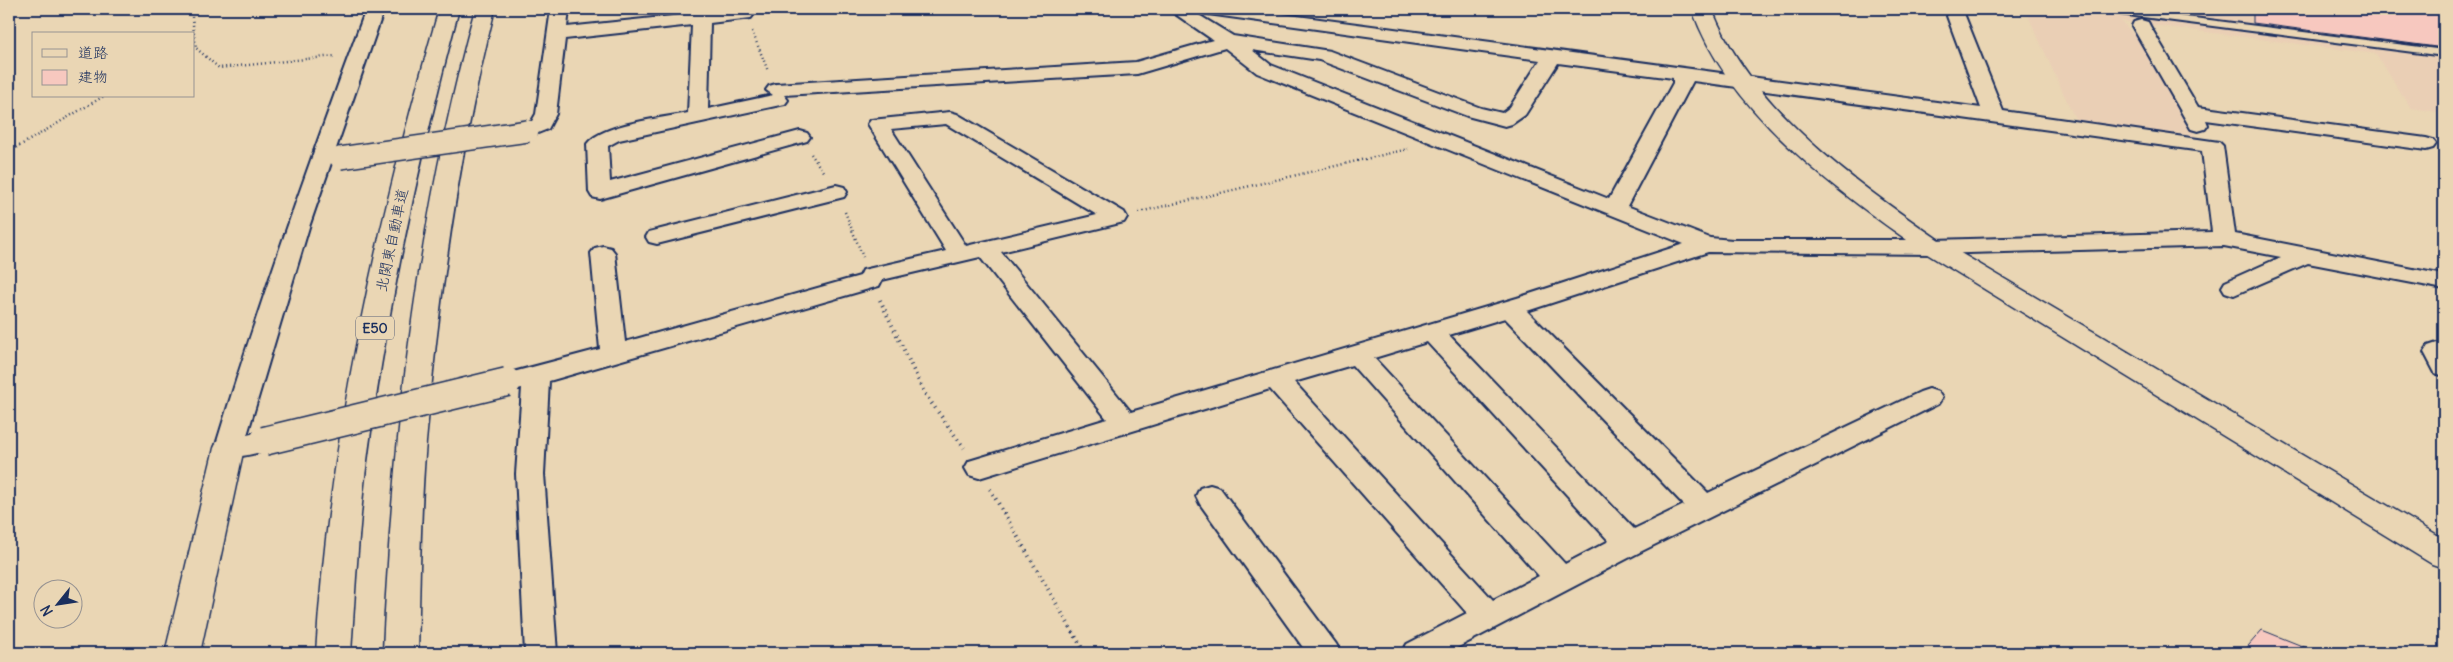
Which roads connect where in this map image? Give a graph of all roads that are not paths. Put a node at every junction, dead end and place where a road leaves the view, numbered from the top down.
1 (374, 9) edge
2 (449, 9) edge
3 (485, 9) edge
4 (560, 9) edge
5 (1176, 9) edge
6 (1208, 9) edge
7 (1702, 9) edge
8 (2104, 9) edge
9 (745, 14) road end
10 (1956, 16) dead end
11 (701, 18) junction
12 (2141, 26) dead end
13 (556, 34) junction
14 (1228, 40) junction
15 (2444, 53) edge
16 (1552, 57) junction
17 (1682, 75) junction
18 (1743, 83) junction
19 (2190, 112) junction
20 (1994, 115) junction
21 (698, 116) junction
22 (800, 137) road end
23 (2426, 144) dead end
24 (2212, 146) junction
25 (329, 159) junction
26 (836, 192) road end
27 (1615, 208) junction
28 (657, 237) dead end
29 (2224, 239) junction
30 (1706, 244) junction
31 (1933, 247) junction
32 (986, 249) junction
33 (604, 253) dead end
34 (960, 255) junction
35 (2306, 255) junction
36 (2444, 282) edge
37 (2234, 287) dead end
38 (1509, 307) junction
39 (1433, 333) junction
40 (613, 353) junction
41 (2444, 353) edge
42 (1357, 355) junction
43 (2444, 367) edge
44 (536, 376) junction
45 (1276, 379) junction
46 (1929, 398) dead end
47 (1125, 423) junction
48 (229, 448) junction
49 (978, 468) road end
50 (1210, 496) dead end
51 (1705, 508) junction
52 (1630, 544) junction
53 (2444, 555) edge
54 (1561, 580) junction
55 (1489, 616) junction
56 (182, 653) edge
57 (333, 653) edge
58 (400, 653) edge
59 (541, 653) edge
60 (1325, 653) edge
61 (1418, 653) edge

1 - 25 street
2 - 57 main road, 北関東自動車道 / E50
3 - 58 main road
4 - 13 street
5 - 14 street
6 - 16 street
7 - 18 main road
8 - 15 lane
9 - 11 street
10 - 20 street
11 - 13 street
11 - 21 street
12 - 19 street
13 - 25 street, bridge
14 - 16 street
14 - 21 street
14 - 27 street
16 - 17 street
17 - 18 street
17 - 27 street
18 - 20 street
18 - 31 main road
19 - 23 street
19 - 24 street
20 - 24 street
21 - 22 street
24 - 29 street
25 - 48 street
26 - 28 street
27 - 30 street
29 - 31 street
29 - 35 street
30 - 31 street
30 - 38 street
31 - 53 main road
32 - 34 street
32 - 34 street
32 - 47 street
33 - 40 street
34 - 40 street
35 - 36 street
35 - 37 street
38 - 39 street
38 - 51 street
39 - 42 street
39 - 52 street
40 - 44 street
41 - 43 street
42 - 45 street
42 - 54 street
44 - 48 street, bridge
44 - 59 street
45 - 47 street
45 - 55 street
46 - 51 street
47 - 49 street
48 - 56 main road
50 - 60 street
51 - 52 street
52 - 54 street
54 - 55 street
55 - 61 street

